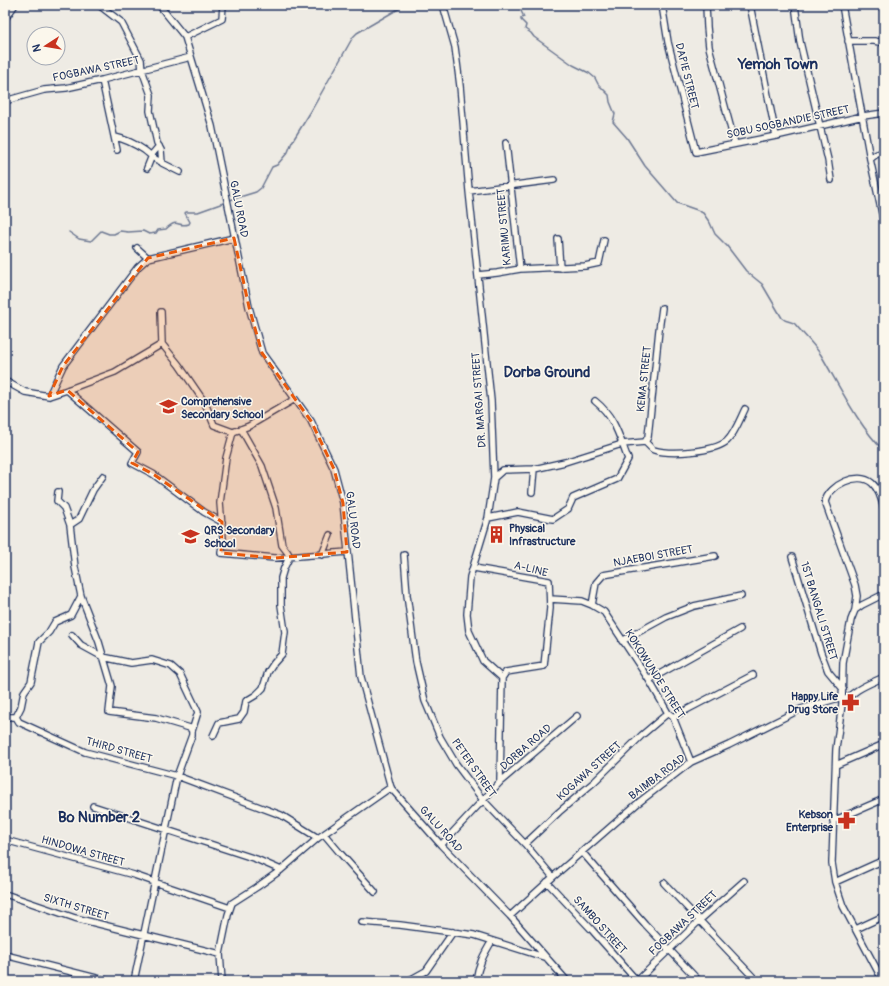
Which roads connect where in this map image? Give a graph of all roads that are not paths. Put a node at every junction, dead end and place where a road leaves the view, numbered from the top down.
1 (15, 5) edge
2 (87, 5) edge
3 (93, 5) edge
4 (99, 5) edge
5 (160, 5) edge
6 (223, 5) edge
7 (443, 5) edge
8 (662, 5) edge
9 (706, 5) edge
10 (750, 5) edge
11 (795, 5) edge
12 (842, 5) edge
13 (5, 19) edge
14 (184, 37) junction
15 (848, 41) junction
16 (884, 43) edge
17 (191, 57) junction
18 (142, 70) junction
19 (102, 80) junction
20 (5, 101) edge
21 (884, 113) edge
22 (863, 116) junction
23 (819, 126) junction
24 (776, 136) junction
25 (114, 137) junction
26 (506, 143) dead end
27 (735, 144) junction
28 (159, 146) junction
29 (117, 150) dead end
30 (696, 152) joint
31 (884, 152) edge
32 (151, 156) junction
33 (870, 159) junction
34 (162, 162) junction
35 (147, 168) dead end
36 (180, 172) dead end
37 (554, 180) dead end
38 (831, 180) dead end
39 (511, 185) junction
40 (469, 191) junction
41 (881, 193) edge
42 (884, 223) edge
43 (234, 238) junction
44 (558, 239) dead end
45 (604, 240) dead end
46 (137, 248) dead end
47 (148, 258) junction
48 (560, 268) junction
49 (520, 270) junction
50 (478, 275) junction
51 (662, 308) dead end
52 (161, 312) dead end
53 (162, 344) junction
54 (5, 381) edge
55 (67, 390) junction
56 (48, 396) junction
57 (295, 399) junction
58 (595, 401) dead end
59 (745, 409) dead end
60 (241, 429) junction
61 (233, 432) junction
62 (645, 442) junction
63 (622, 444) junction
64 (534, 469) junction
65 (103, 476) dead end
66 (494, 478) junction
67 (58, 492) dead end
68 (532, 492) dead end
69 (884, 509) edge
70 (488, 518) junction
71 (222, 522) junction
72 (70, 525) junction
73 (330, 535) dead end
74 (347, 552) junction
75 (322, 555) junction
76 (404, 555) dead end
77 (715, 556) dead end
78 (792, 557) dead end
79 (289, 558) junction
80 (474, 568) junction
81 (884, 594) edge
82 (81, 596) junction
83 (741, 596) dead end
84 (550, 599) junction
85 (592, 605) junction
86 (855, 610) junction
87 (740, 629) dead end
88 (72, 635) dead end
89 (622, 641) junction
90 (103, 657) junction
91 (753, 675) dead end
92 (884, 677) edge
93 (502, 678) junction
94 (649, 680) junction
95 (843, 689) junction
96 (842, 697) junction
97 (842, 704) junction
98 (670, 715) junction
99 (577, 716) dead end
100 (5, 717) edge
101 (16, 717) junction
102 (192, 731) junction
103 (213, 736) dead end
104 (884, 744) edge
105 (691, 762) junction
106 (836, 765) junction
107 (177, 776) junction
108 (500, 782) junction
109 (391, 787) junction
110 (884, 799) edge
111 (483, 800) junction
112 (93, 806) dead end
113 (834, 821) junction
114 (166, 831) junction
115 (324, 834) junction
116 (318, 838) junction
117 (5, 840) edge
118 (525, 844) junction
119 (441, 845) junction
120 (582, 852) junction
121 (884, 860) edge
122 (281, 870) junction
123 (553, 877) junction
124 (744, 881) dead end
125 (155, 882) junction
126 (547, 882) junction
127 (835, 882) junction
128 (664, 883) dead end
129 (375, 892) dead end
130 (5, 894) edge
131 (230, 908) junction
132 (510, 916) junction
133 (884, 916) edge
134 (700, 920) junction
135 (362, 922) dead end
136 (856, 929) junction
137 (453, 932) junction
138 (143, 935) junction
139 (492, 941) junction
140 (670, 949) junction
141 (220, 954) junction
142 (5, 955) edge
143 (547, 958) junction
144 (753, 977) dead end
145 (882, 978) edge
146 (108, 981) edge
147 (134, 981) edge
148 (222, 981) edge
149 (408, 981) edge
150 (476, 981) edge
151 (567, 981) edge
152 (637, 981) edge
153 (699, 981) edge

1 - 13 street
2 - 3 street
4 - 18 street
5 - 14 street, GALU ROAD
6 - 14 street
7 - 40 street, DR. MARGAI STREET
8 - 30 street, DAPIE STREET
9 - 27 street
10 - 24 street
11 - 23 street
12 - 15 street
14 - 17 street, GALU ROAD
15 - 16 street
15 - 22 street
17 - 18 street, FOGBAWA STREET
17 - 43 street, GALU ROAD
18 - 19 street, FOGBAWA STREET
18 - 28 street
19 - 20 street, FOGBAWA STREET
19 - 25 street
21 - 22 street, SOBU SOGBANDIE STREET
22 - 23 street, SOBU SOGBANDIE STREET
22 - 33 street
23 - 24 street, SOBU SOGBANDIE STREET
23 - 38 street
24 - 27 street, SOBU SOGBANDIE STREET
25 - 29 street
25 - 32 street
26 - 39 street, KARIMU STREET
27 - 30 street, SOBU SOGBANDIE STREET
28 - 32 street
28 - 34 street
31 - 33 street
32 - 34 street
32 - 35 street
33 - 41 street
34 - 36 street
37 - 39 street
39 - 40 street
39 - 49 street, KARIMU STREET
40 - 50 street, DR. MARGAI STREET
41 - 42 street
43 - 47 street
43 - 57 street, GALU ROAD
44 - 48 street
45 - 48 street
46 - 47 street
47 - 56 street
48 - 49 street
49 - 50 street, KARIMU STREET
50 - 66 street, DR. MARGAI STREET
51 - 62 street, KEMA STREET
52 - 53 street
53 - 55 street
53 - 61 street
54 - 56 street
55 - 56 street
55 - 71 street
57 - 60 street
57 - 74 street, GALU ROAD
58 - 63 street
59 - 62 street
60 - 61 street
60 - 79 street
61 - 71 street
62 - 63 street
63 - 64 street
63 - 70 street
64 - 66 street
64 - 68 street
65 - 72 street
66 - 70 street, DR. MARGAI STREET
67 - 72 street
69 - 86 street
70 - 80 street, DR. MARGAI STREET
71 - 79 street
72 - 82 street
73 - 75 street
74 - 75 street
74 - 109 street, GALU ROAD
75 - 79 street
76 - 111 street, PETER STREET
77 - 85 street, NJAEBOI STREET
78 - 95 street, 1ST BANGALI STREET
79 - 103 street
80 - 84 street, A-LINE
80 - 93 street, DR. MARGAI STREET
81 - 86 street
82 - 90 street
82 - 101 street
83 - 89 street
84 - 85 street
84 - 93 street
85 - 89 street, KOKOWUNDE STREET
86 - 95 street
87 - 94 street
88 - 90 street
89 - 94 street, KOKOWUNDE STREET
90 - 102 street
90 - 102 street
91 - 98 street, KOGAWA STREET
92 - 97 street
93 - 108 street
94 - 98 street, KOKOWUNDE STREET
95 - 96 street
96 - 97 street
96 - 105 street, BAIMBA ROAD
97 - 106 street
98 - 105 street, KOKOWUNDE STREET
98 - 118 street, KOGAWA STREET
99 - 108 street, DORBA ROAD
100 - 101 street
101 - 107 street, THIRD STREET
102 - 107 street
104 - 106 street
105 - 120 street, BAIMBA ROAD
106 - 113 street
107 - 114 street
107 - 116 street, THIRD STREET
108 - 111 street, DORBA ROAD
109 - 115 street
109 - 119 street, GALU ROAD
110 - 113 street
111 - 118 street, PETER STREET
111 - 119 street, DORBA ROAD
112 - 114 street
113 - 127 street
114 - 122 street
114 - 125 street
115 - 116 street
115 - 129 street
116 - 122 street
117 - 125 street, HINDOWA STREET
118 - 123 street, PETER STREET
119 - 132 street, GALU ROAD
120 - 123 street, BAIMBA ROAD
120 - 140 street
121 - 127 street
122 - 131 street
123 - 126 street, BAIMBA ROAD
124 - 134 street, FOGBAWA STREET
125 - 131 street, HINDOWA STREET
125 - 138 street
126 - 132 street, BAIMBA ROAD
126 - 152 street, SAMBO STREET
127 - 136 street
128 - 134 street
130 - 138 street, SIXTH STREET
131 - 141 street
132 - 143 street, GALU ROAD
133 - 136 street
134 - 140 street, FOGBAWA STREET
134 - 144 street
135 - 137 street
136 - 145 street
137 - 139 street
137 - 149 street
138 - 141 street, SIXTH STREET
138 - 147 street
139 - 143 street
139 - 150 street
140 - 152 street, FOGBAWA STREET
140 - 153 street
141 - 148 street
142 - 146 street
143 - 151 street, GALU ROAD

